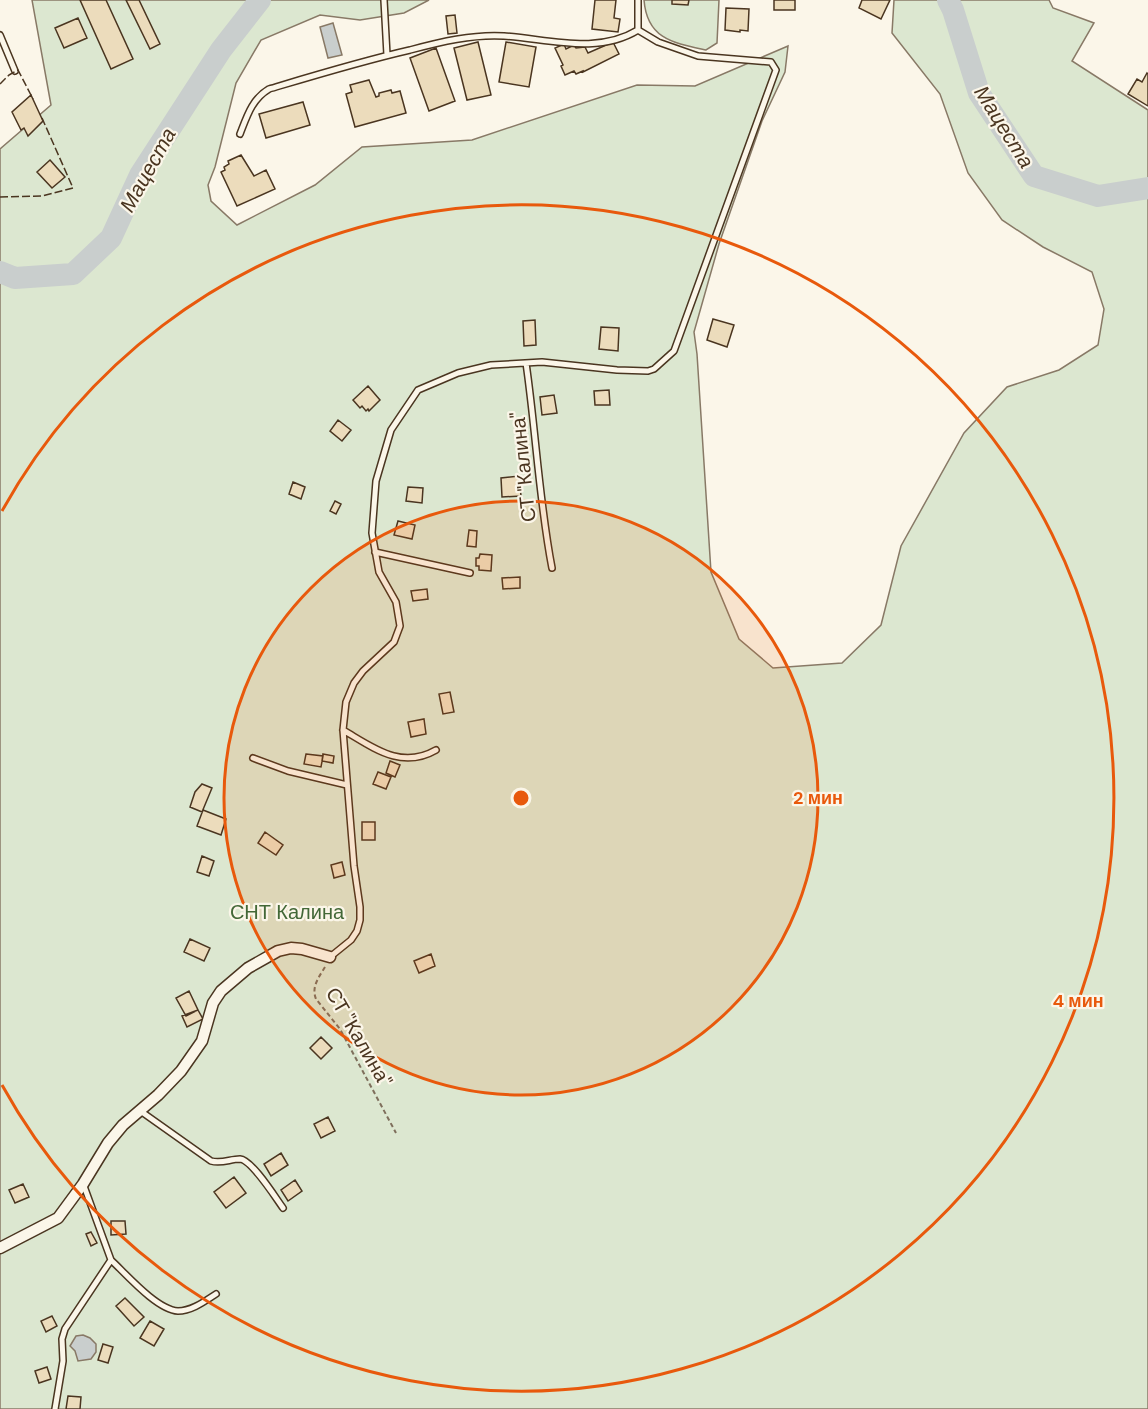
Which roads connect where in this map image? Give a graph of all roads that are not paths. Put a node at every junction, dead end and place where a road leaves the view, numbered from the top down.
1 (384, 0) edge
2 (638, 0) edge
3 (638, 30) junction
4 (0, 35) edge
5 (387, 55) junction
6 (15, 71) dead end
7 (240, 134) dead end
8 (526, 363) junction
9 (375, 552) junction
10 (552, 568) dead end
11 (470, 573) dead end
12 (344, 730) junction
13 (436, 750) dead end
14 (253, 758) dead end
15 (347, 785) junction
16 (330, 957) joint
17 (139, 1110) junction
18 (83, 1184) junction
19 (283, 1208) dead end
20 (0, 1248) edge
21 (111, 1260) junction
22 (216, 1294) dead end
23 (55, 1409) edge

1 - 5 lane
2 - 3 lane
3 - 5 lane
3 - 8 lane
4 - 6 lane
5 - 7 lane
8 - 9 lane
8 - 10 lane, СТ "Калина"
9 - 11 lane
9 - 12 lane
12 - 13 lane
12 - 15 lane
14 - 15 lane
15 - 16 lane
16 - 17 street
17 - 18 street
17 - 19 lane
18 - 20 street
18 - 21 lane
21 - 22 lane
21 - 23 lane

